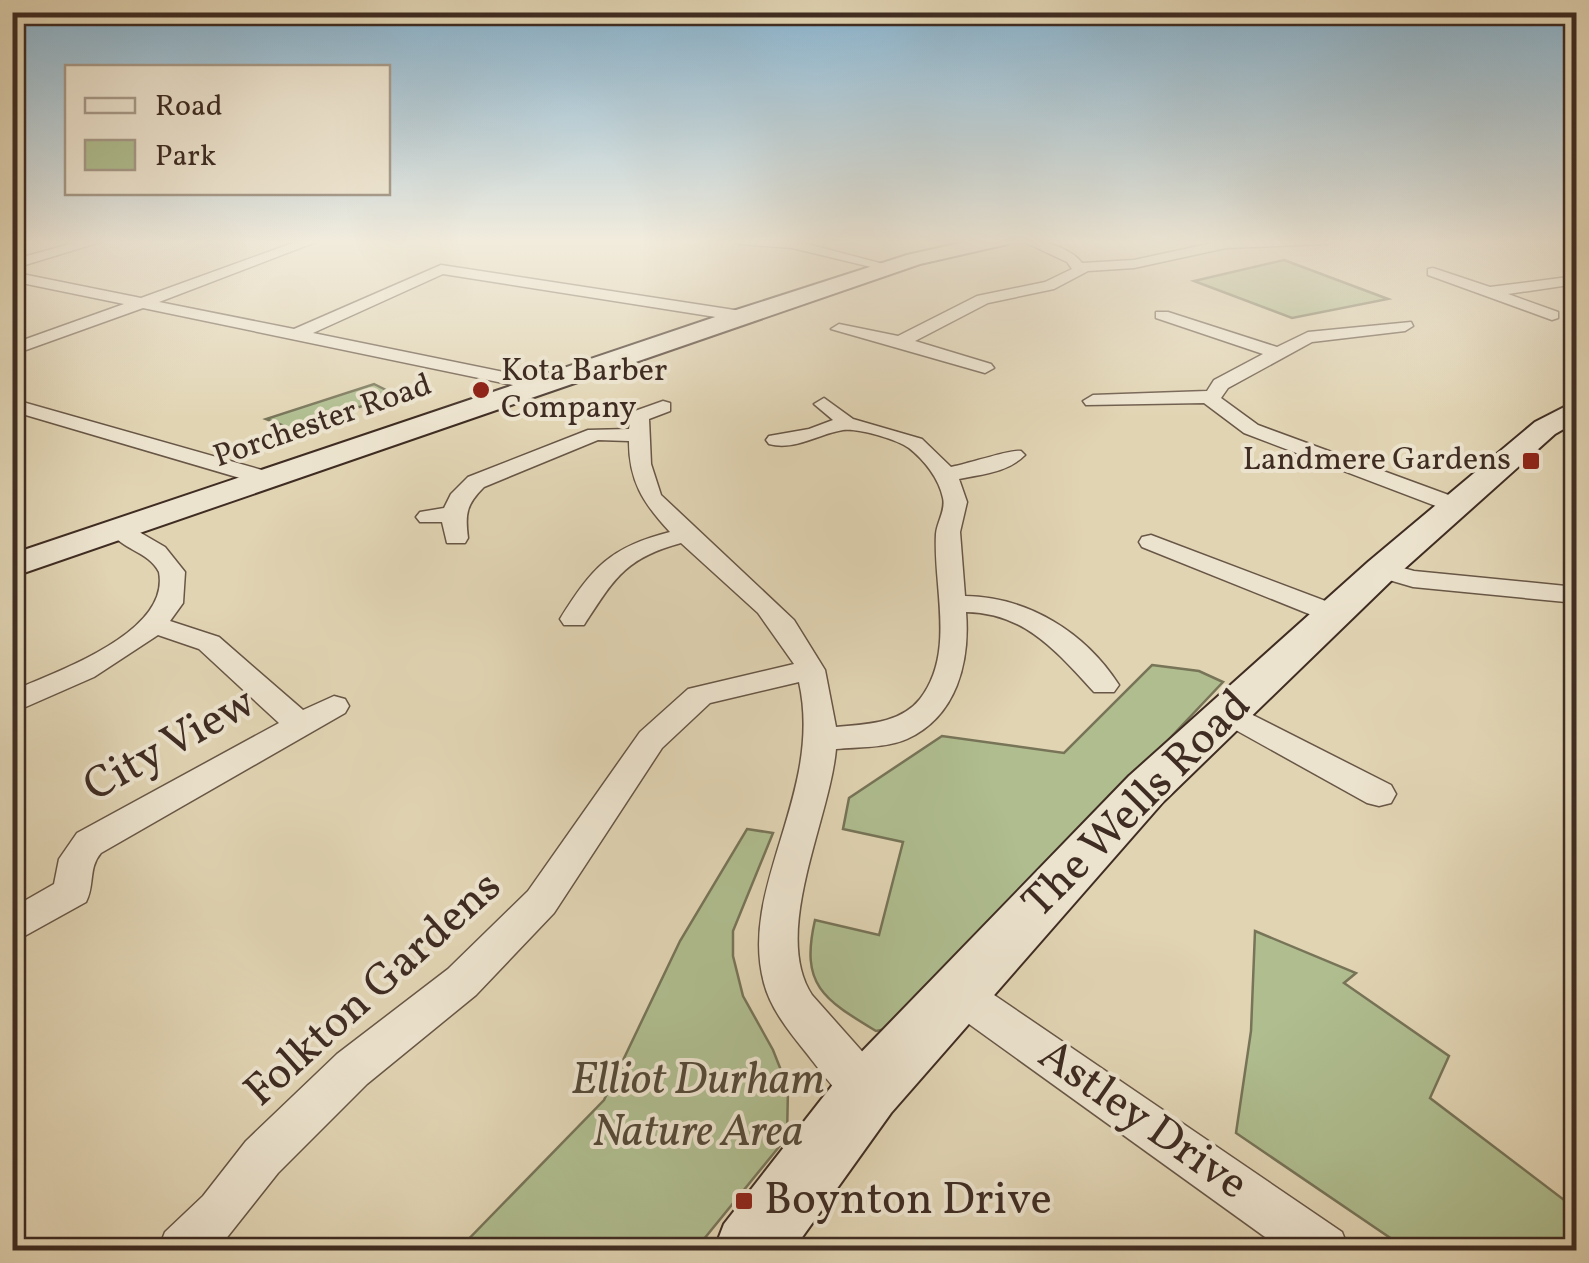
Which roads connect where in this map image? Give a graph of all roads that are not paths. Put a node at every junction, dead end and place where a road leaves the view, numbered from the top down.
1 (121, 299) edge
2 (151, 299) edge
3 (372, 299) edge
4 (634, 299) edge
5 (793, 299) edge
6 (987, 299) edge
7 (1509, 299) edge
8 (140, 303) junction
9 (1162, 315) dead end
10 (741, 316) junction
11 (1552, 316) dead end
12 (1304, 324) dead end
13 (1405, 326) dead end
14 (839, 329) dead end
15 (1326, 333) junction
16 (297, 334) junction
17 (900, 342) junction
18 (12, 350) edge
19 (1278, 352) junction
20 (984, 368) dead end
21 (542, 385) junction
22 (1211, 396) junction
23 (1093, 401) dead end
24 (824, 404) dead end
25 (12, 405) edge
26 (663, 407) dead end
27 (1576, 410) edge
28 (843, 423) junction
29 (640, 435) junction
30 (776, 440) dead end
31 (1014, 456) dead end
32 (946, 475) junction
33 (268, 479) junction
34 (1457, 506) junction
35 (428, 517) dead end
36 (122, 530) junction
37 (685, 535) junction
38 (1152, 542) dead end
39 (12, 566) edge
40 (1380, 570) junction
41 (1576, 595) edge
42 (952, 604) junction
43 (1334, 614) junction
44 (574, 619) dead end
45 (156, 626) junction
46 (811, 671) junction
47 (1104, 685) dead end
48 (12, 703) edge
49 (334, 706) dead end
50 (1227, 712) junction
51 (300, 724) junction
52 (822, 740) junction
53 (1379, 794) dead end
54 (12, 928) edge
55 (958, 993) junction
56 (868, 1092) junction
57 (183, 1250) edge
58 (750, 1250) edge
59 (1324, 1250) edge

1 - 8 street
2 - 8 street
3 - 16 street
4 - 10 street
5 - 10 street, Porchester Road
6 - 17 street
7 - 11 street
8 - 16 street
8 - 18 street
9 - 19 street
10 - 21 street, Porchester Road
12 - 15 street
13 - 15 street
14 - 17 street
15 - 19 street
16 - 21 street
17 - 20 street
19 - 22 street
21 - 33 street, Porchester Road
22 - 23 street
22 - 34 street
24 - 28 street
25 - 33 street
26 - 29 street
27 - 34 street, The Wells Road
28 - 30 street
28 - 32 street
29 - 35 street
29 - 37 street
31 - 32 street
32 - 42 street
33 - 36 street, Porchester Road
34 - 40 street, The Wells Road
36 - 39 street, Porchester Road
36 - 45 street
37 - 44 street
37 - 46 street
38 - 43 street
40 - 41 street
40 - 43 street, The Wells Road
42 - 47 street
42 - 52 street
43 - 50 street, The Wells Road
45 - 48 street
45 - 51 street, City View
46 - 52 street
46 - 57 street, Folkton Gardens
49 - 51 street, City View
50 - 53 street
50 - 55 street, The Wells Road
51 - 54 street, City View
52 - 56 street
55 - 56 street, The Wells Road
55 - 59 street, Astley Drive
56 - 58 street, The Wells Road

